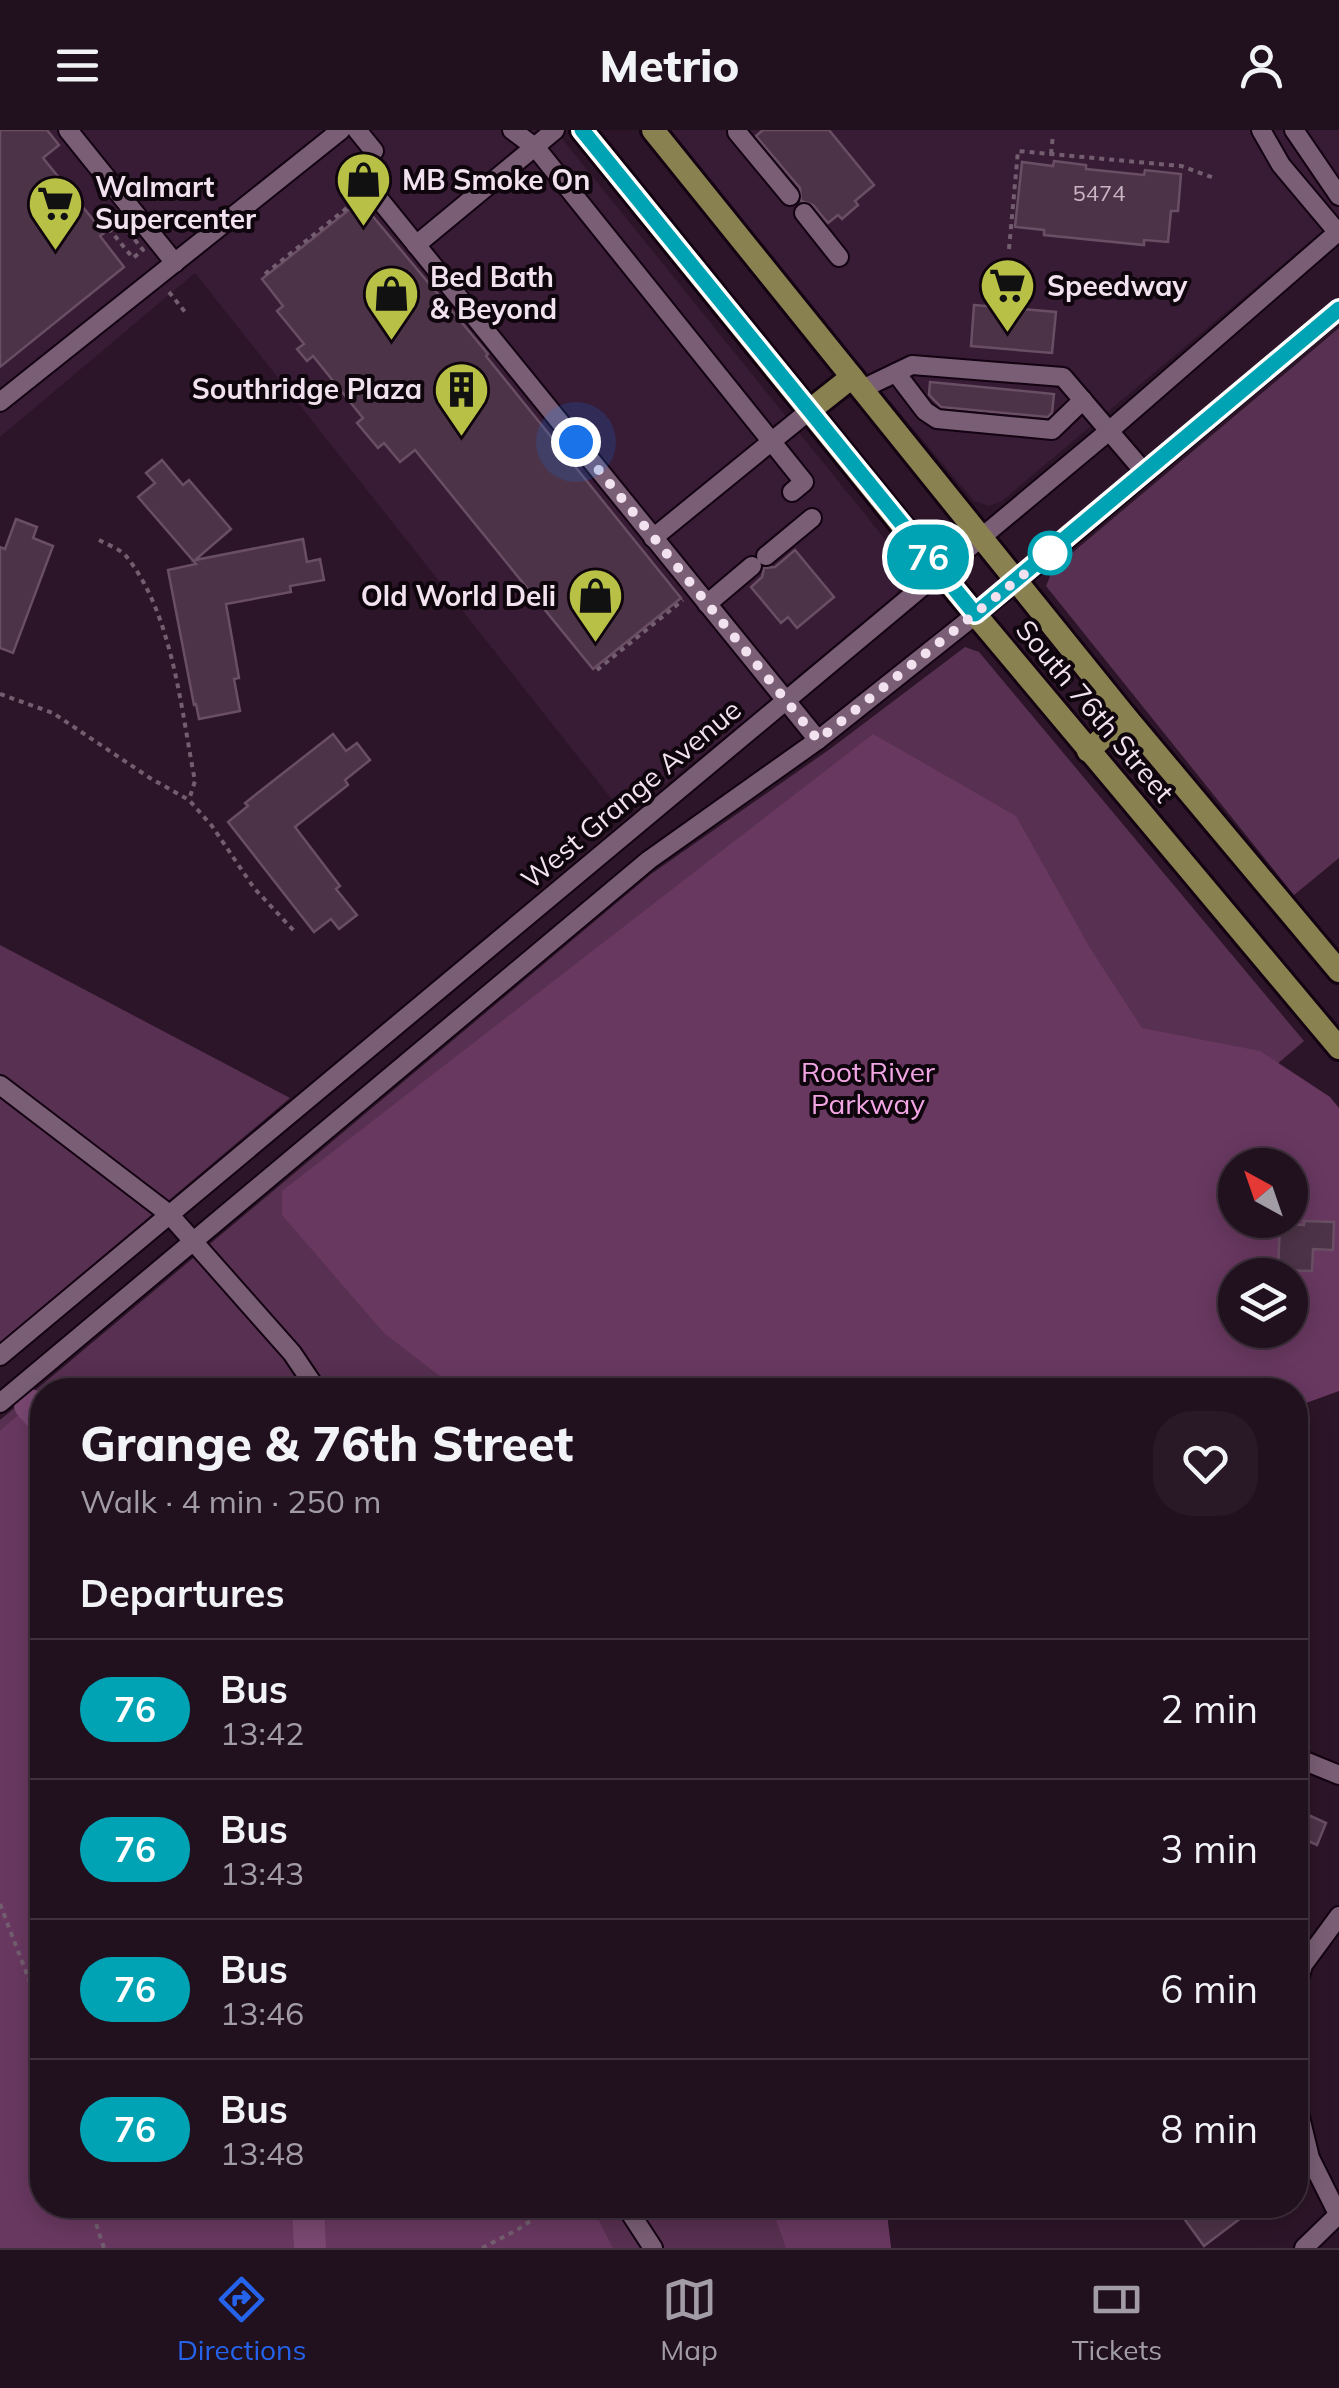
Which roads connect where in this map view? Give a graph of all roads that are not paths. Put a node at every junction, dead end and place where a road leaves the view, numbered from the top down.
1 (68, 130) edge
2 (341, 130) edge
3 (357, 130) edge
4 (512, 130) edge
5 (583, 130) edge
6 (653, 130) edge
7 (1261, 130) edge
8 (1294, 130) edge
9 (737, 132) edge
10 (553, 133) edge
11 (536, 148) junction
12 (374, 151) dead end
13 (353, 167) dead end
14 (1320, 170) junction
15 (1339, 176) edge
16 (790, 196) dead end
17 (1339, 196) edge
18 (804, 213) dead end
19 (1338, 233) edge
20 (416, 245) junction
21 (839, 258) dead end
22 (175, 263) junction
23 (1339, 309) edge
24 (896, 373) junction
25 (857, 383) junction
26 (1083, 400) junction
27 (0, 402) edge
28 (809, 412) junction
29 (1110, 430) junction
30 (772, 441) junction
31 (1145, 473) junction
32 (792, 492) dead end
33 (812, 518) dead end
34 (982, 537) junction
35 (653, 538) junction
36 (939, 571) junction
37 (1018, 580) junction
38 (707, 604) junction
39 (975, 614) junction
40 (785, 701) junction
41 (1126, 717) junction
42 (818, 740) junction
43 (1088, 750) junction
44 (1339, 971) edge
45 (1339, 1048) edge
46 (0, 1085) edge
47 (169, 1214) junction
48 (191, 1242) junction
49 (0, 1356) edge
50 (308, 1378) edge
51 (4, 1393) edge
52 (1308, 1762) edge
53 (1339, 1775) edge
54 (1339, 1916) edge
55 (1308, 1958) edge
56 (1308, 2150) edge
57 (1339, 2216) edge
58 (633, 2218) edge
59 (653, 2248) edge
60 (1304, 2248) edge

1 - 22 street
2 - 22 street
3 - 12 street
4 - 11 street
5 - 10 street
5 - 28 main road, South 76th Street
6 - 25 main road, South 76th Street
7 - 19 street
8 - 14 street
9 - 16 street
10 - 11 street
11 - 20 street
11 - 30 street
13 - 20 street
14 - 15 street
14 - 17 street
18 - 21 street
19 - 29 street, West Grange Avenue
20 - 35 street
22 - 27 street
23 - 31 street
24 - 25 street
24 - 26 street
24 - 26 street
25 - 28 main road
25 - 34 main road, South 76th Street
26 - 29 street
28 - 30 street
28 - 36 main road, South 76th Street
29 - 31 street
29 - 34 street, West Grange Avenue
30 - 32 street
30 - 35 street
31 - 37 street
33 - 38 street
34 - 36 street, West Grange Avenue
34 - 37 main road, South 76th Street
35 - 38 street
36 - 39 main road, South 76th Street
36 - 40 street, West Grange Avenue
37 - 39 street
37 - 41 main road, South 76th Street
38 - 40 street
39 - 42 street
39 - 43 main road, South 76th Street
40 - 42 street
40 - 47 street, West Grange Avenue
41 - 43 main road
41 - 44 main road, South 76th Street
42 - 48 street
43 - 45 main road, South 76th Street
46 - 47 street
47 - 48 street
47 - 49 street, West Grange Avenue
48 - 50 street
48 - 51 street
52 - 53 street
54 - 55 street
56 - 57 street
57 - 60 street
58 - 59 street

